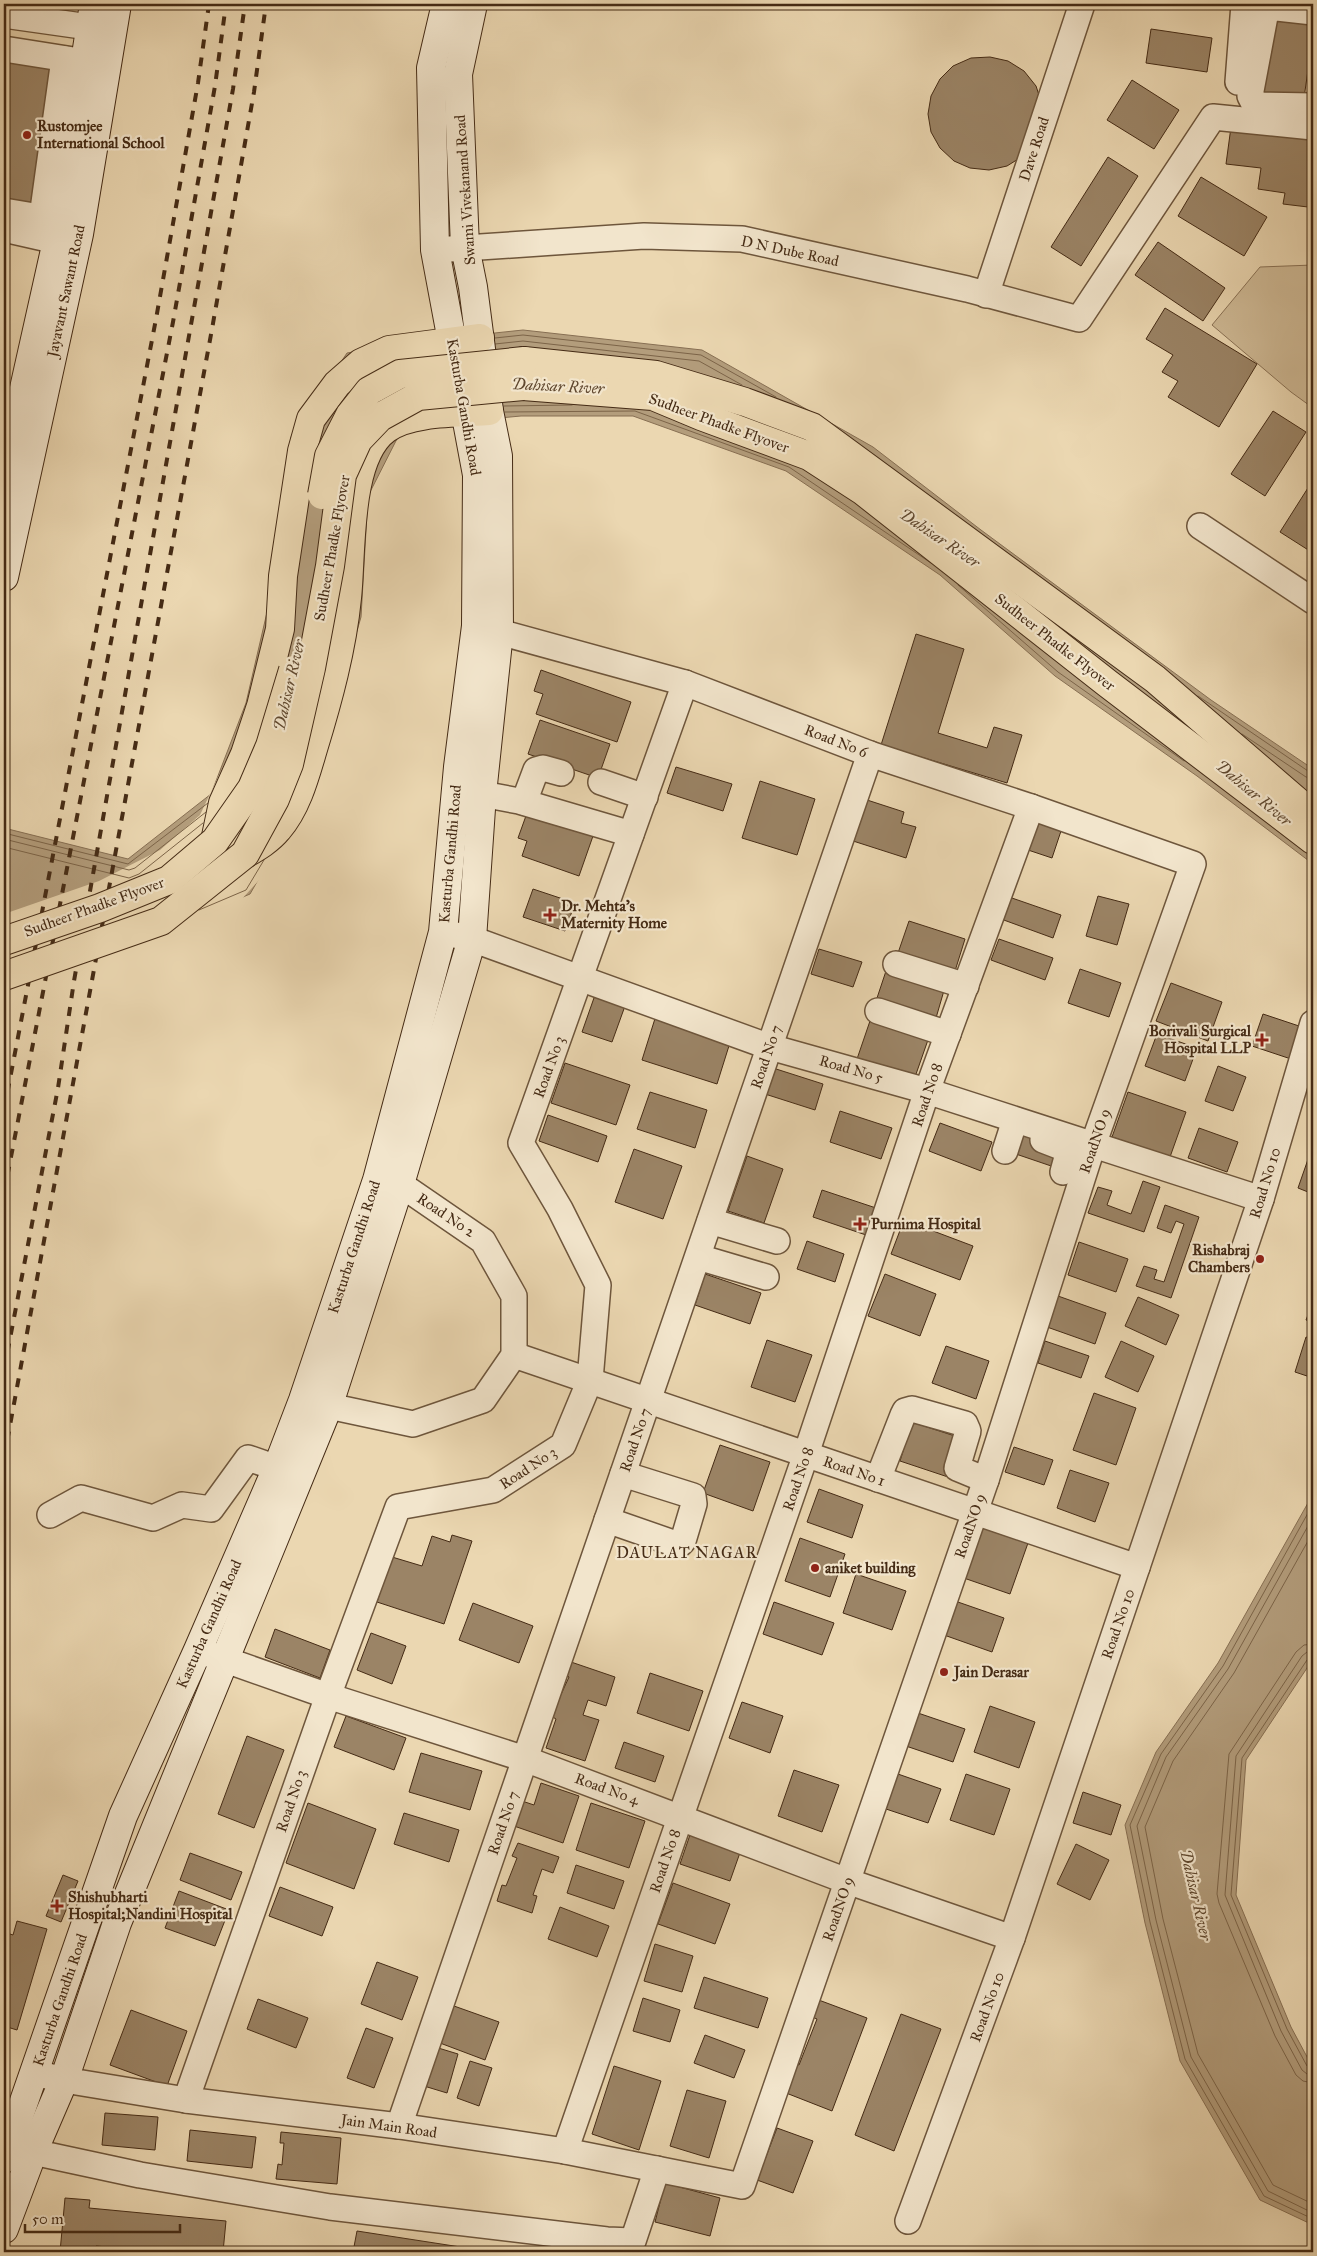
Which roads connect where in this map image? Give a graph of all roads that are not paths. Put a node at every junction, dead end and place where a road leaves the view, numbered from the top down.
1 (117, 4) edge
2 (446, 4) edge
3 (473, 4) edge
4 (1082, 4) edge
5 (1244, 4) edge
6 (1313, 12) edge
7 (4, 14) edge
8 (99, 21) edge
9 (4, 49) edge
10 (85, 62) junction
11 (1313, 106) edge
12 (1235, 119) junction
13 (1313, 127) edge
14 (4, 211) edge
15 (60, 225) junction
16 (4, 228) edge
17 (465, 248) junction
18 (435, 250) junction
19 (441, 286) joint
20 (986, 295) junction
21 (480, 338) junction
22 (452, 341) junction
23 (480, 426) junction
24 (4, 478) edge
25 (1200, 526) dead end
26 (4, 577) edge
27 (1313, 601) edge
28 (488, 629) junction
29 (685, 683) junction
30 (870, 754) junction
31 (458, 767) junction
32 (561, 773) dead end
33 (483, 783) junction
34 (645, 797) junction
35 (524, 802) junction
36 (1032, 807) junction
37 (1313, 815) edge
38 (602, 826) junction
39 (631, 834) junction
40 (1313, 840) edge
41 (215, 842) junction
42 (246, 854) junction
43 (1193, 864) joint
44 (443, 932) junction
45 (472, 939) junction
46 (4, 940) edge
47 (896, 964) dead end
48 (4, 976) edge
49 (581, 977) junction
50 (958, 984) junction
51 (878, 1011) dead end
52 (1313, 1023) edge
53 (941, 1032) junction
54 (770, 1047) junction
55 (927, 1091) junction
56 (1074, 1165) junction
57 (388, 1182) junction
58 (1262, 1199) junction
59 (714, 1222) junction
60 (778, 1240) dead end
61 (702, 1258) junction
62 (766, 1277) dead end
63 (514, 1355) junction
64 (590, 1380) junction
65 (648, 1400) junction
66 (315, 1403) junction
67 (806, 1454) junction
68 (277, 1468) junction
69 (628, 1476) junction
70 (878, 1479) junction
71 (986, 1480) junction
72 (975, 1512) junction
73 (50, 1515) dead end
74 (612, 1522) junction
75 (1137, 1567) junction
76 (198, 1650) junction
77 (225, 1660) junction
78 (328, 1696) junction
79 (525, 1759) junction
80 (681, 1816) junction
81 (116, 1836) junction
82 (147, 1850) junction
83 (847, 1881) junction
84 (1012, 1938) junction
85 (35, 2073) junction
86 (64, 2080) junction
87 (186, 2100) junction
88 (399, 2126) junction
89 (15, 2151) edge
90 (565, 2151) junction
91 (657, 2169) junction
92 (742, 2186) joint
93 (908, 2221) dead end
94 (4, 2229) edge

1 - 8 main road, Jayavant Sawant Road
2 - 18 main road, Swami Vivekanand Road
3 - 17 main road, Swami Vivekanand Road
4 - 20 street, Dave Road
5 - 12 street
6 - 11 street
7 - 8 street
8 - 10 main road, Jayavant Sawant Road
9 - 10 street
10 - 15 main road, Jayavant Sawant Road
12 - 13 street
12 - 20 street, D N Dube Road
14 - 15 street
15 - 16 street
15 - 24 main road, Jayavant Sawant Road
15 - 26 main road, Jayavant Sawant Road
17 - 18 street, D N Dube Road
17 - 20 street, D N Dube Road
17 - 21 main road, Swami Vivekanand Road
18 - 19 main road, Swami Vivekanand Road
19 - 22 main road, Kasturba Gandhi Road
21 - 22 main road
21 - 23 main road, Swami Vivekanand Road, bridge
22 - 23 main road, Kasturba Gandhi Road, bridge
22 - 41 main road
23 - 28 main road, Kasturba Gandhi Road
23 - 42 main road
25 - 27 street
28 - 29 street, Road No 6
28 - 31 main road, Kasturba Gandhi Road
28 - 33 main road, Kasturba Gandhi Road
29 - 30 street, Road No 6
29 - 34 street, Road No 3
30 - 36 street, Road No 6
30 - 54 street, Road No 7
31 - 33 main road
31 - 44 main road, Kasturba Gandhi Road
32 - 35 street
33 - 35 street
33 - 45 main road, Kasturba Gandhi Road
34 - 38 street
34 - 39 street, Road No 3
35 - 38 street
36 - 43 street, Road No 6
36 - 50 street, Road No 8
37 - 41 main road, Sudheer Phadke Flyover, bridge
38 - 39 street
39 - 49 street, Road No 3
40 - 42 main road, Sudheer Phadke Flyover, bridge
41 - 46 main road, Sudheer Phadke Flyover, bridge
42 - 48 main road, Sudheer Phadke Flyover, bridge
43 - 56 street, RoadNO 9
44 - 45 street, Road No 5
44 - 57 main road, Kasturba Gandhi Road
45 - 49 street, Road No 5
45 - 57 main road, Kasturba Gandhi Road
47 - 50 street
49 - 54 street, Road No 5
49 - 64 street, Road No 3
50 - 53 street, Road No 8
51 - 53 street
52 - 58 street, Road No 10
53 - 55 street, Road No 8
54 - 55 street, Road No 5
54 - 59 street, Road No 7
55 - 56 street, Road No 5
55 - 67 street, Road No 8
56 - 58 street, Road No 5
56 - 71 street, RoadNO 9
57 - 63 street, Road No 2
57 - 66 main road, Kasturba Gandhi Road
58 - 75 street, Road No 10
59 - 60 street
59 - 61 street, Road No 7
61 - 62 street
61 - 65 street, Road No 7
63 - 64 street, Road No 1
63 - 66 street
64 - 65 street, Road No 1
64 - 78 street, Road No 3
65 - 67 street, Road No 1
65 - 69 street, Road No 7
66 - 68 main road, Kasturba Gandhi Road
66 - 77 main road, Kasturba Gandhi Road
67 - 70 street, Road No 1
67 - 80 street, Road No 8
68 - 73 street
68 - 76 main road, Kasturba Gandhi Road
69 - 74 street, Road No 7
69 - 74 street
70 - 71 street
70 - 72 street, Road No 1
71 - 72 street, RoadNO 9
72 - 75 street, Road No 1
72 - 83 street, RoadNO 9
74 - 79 street, Road No 7
75 - 84 street, Road No 10
76 - 77 street, Road No 4
76 - 81 main road, Kasturba Gandhi Road
77 - 78 street, Road No 4
77 - 82 main road, Kasturba Gandhi Road
78 - 79 street, Road No 4
78 - 87 street, Road No 3
79 - 80 street, Road No 4
79 - 88 street, Road No 7
80 - 83 street, Road No 4
80 - 90 street, Road No 8
81 - 82 main road
81 - 85 main road, Kasturba Gandhi Road
82 - 86 main road, Kasturba Gandhi Road
83 - 84 street, Road No 4
83 - 92 street, RoadNO 9
84 - 93 street, Road No 10
85 - 86 street, Jain Main Road
85 - 89 main road, Kasturba Gandhi Road
86 - 87 street, Jain Main Road
86 - 89 main road, Kasturba Gandhi Road
87 - 88 street, Jain Main Road
88 - 90 street, Jain Main Road
89 - 91 street
89 - 94 main road, Kasturba Gandhi Road
90 - 91 street, Jain Main Road
91 - 92 street, Jain Main Road

